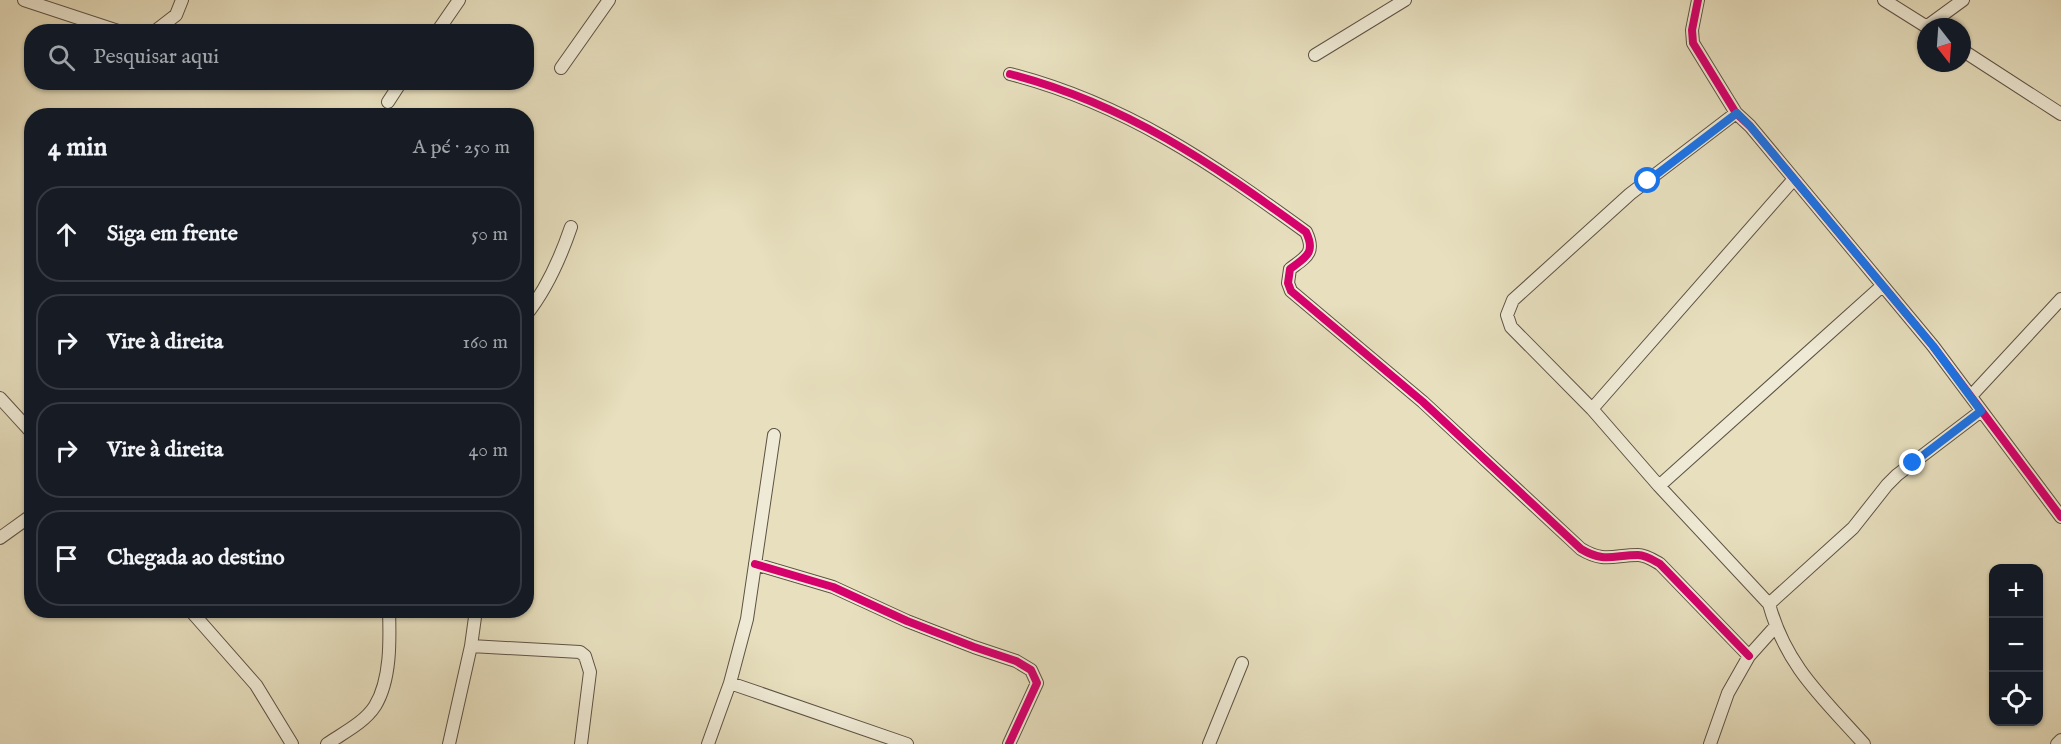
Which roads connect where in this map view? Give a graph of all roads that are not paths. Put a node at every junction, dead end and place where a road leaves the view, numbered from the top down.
1 (24, 0) edge
2 (182, 0) edge
3 (459, 0) edge
4 (609, 0) edge
5 (1405, 0) edge
6 (1698, 0) edge
7 (1884, 0) edge
8 (1963, 0) edge
9 (43, 3) edge
10 (1938, 18) edge
11 (1917, 21) edge
12 (99, 24) edge
13 (164, 24) edge
14 (442, 24) edge
15 (1315, 56) dead end
16 (1971, 56) edge
17 (561, 68) dead end
18 (1010, 74) dead end
19 (396, 90) edge
20 (388, 102) dead end
21 (1737, 113) junction
22 (2061, 114) edge
23 (1794, 178) junction
24 (572, 227) dead end
25 (1882, 286) junction
26 (2061, 299) edge
27 (534, 305) edge
28 (1971, 396) junction
29 (0, 398) edge
30 (1592, 409) junction
31 (1981, 411) junction
32 (24, 424) edge
33 (774, 435) dead end
34 (1659, 486) junction
35 (2061, 517) edge
36 (24, 521) edge
37 (0, 538) edge
38 (755, 564) junction
39 (1768, 603) junction
40 (197, 618) edge
41 (389, 618) edge
42 (475, 618) edge
43 (1775, 627) junction
44 (471, 646) junction
45 (1749, 656) junction
46 (1242, 663) dead end
47 (730, 683) junction
48 (2061, 740) edge
49 (292, 744) edge
50 (327, 744) edge
51 (449, 744) edge
52 (581, 744) edge
53 (708, 744) edge
54 (907, 744) edge
55 (1009, 744) edge
56 (1209, 744) edge
57 (1710, 744) edge
58 (1864, 744) edge
59 (2057, 744) edge

1 - 9 street
2 - 13 street
3 - 14 street
4 - 17 street
5 - 15 street
6 - 21 street
7 - 11 street
8 - 10 street
9 - 12 street
16 - 22 street
18 - 45 street
19 - 20 street
21 - 23 street
21 - 30 street
23 - 25 street
23 - 30 street
24 - 27 street
25 - 28 street
25 - 34 street
26 - 28 street
28 - 31 street
29 - 32 street
30 - 34 street
31 - 35 street
31 - 39 street
33 - 38 street
34 - 39 street
36 - 37 street
38 - 47 street
38 - 55 street
39 - 43 street
40 - 49 street
41 - 50 street
42 - 44 street
43 - 45 street
43 - 58 street
44 - 51 street
44 - 52 street
45 - 57 street
46 - 56 street
47 - 53 street
47 - 54 street
48 - 59 street

